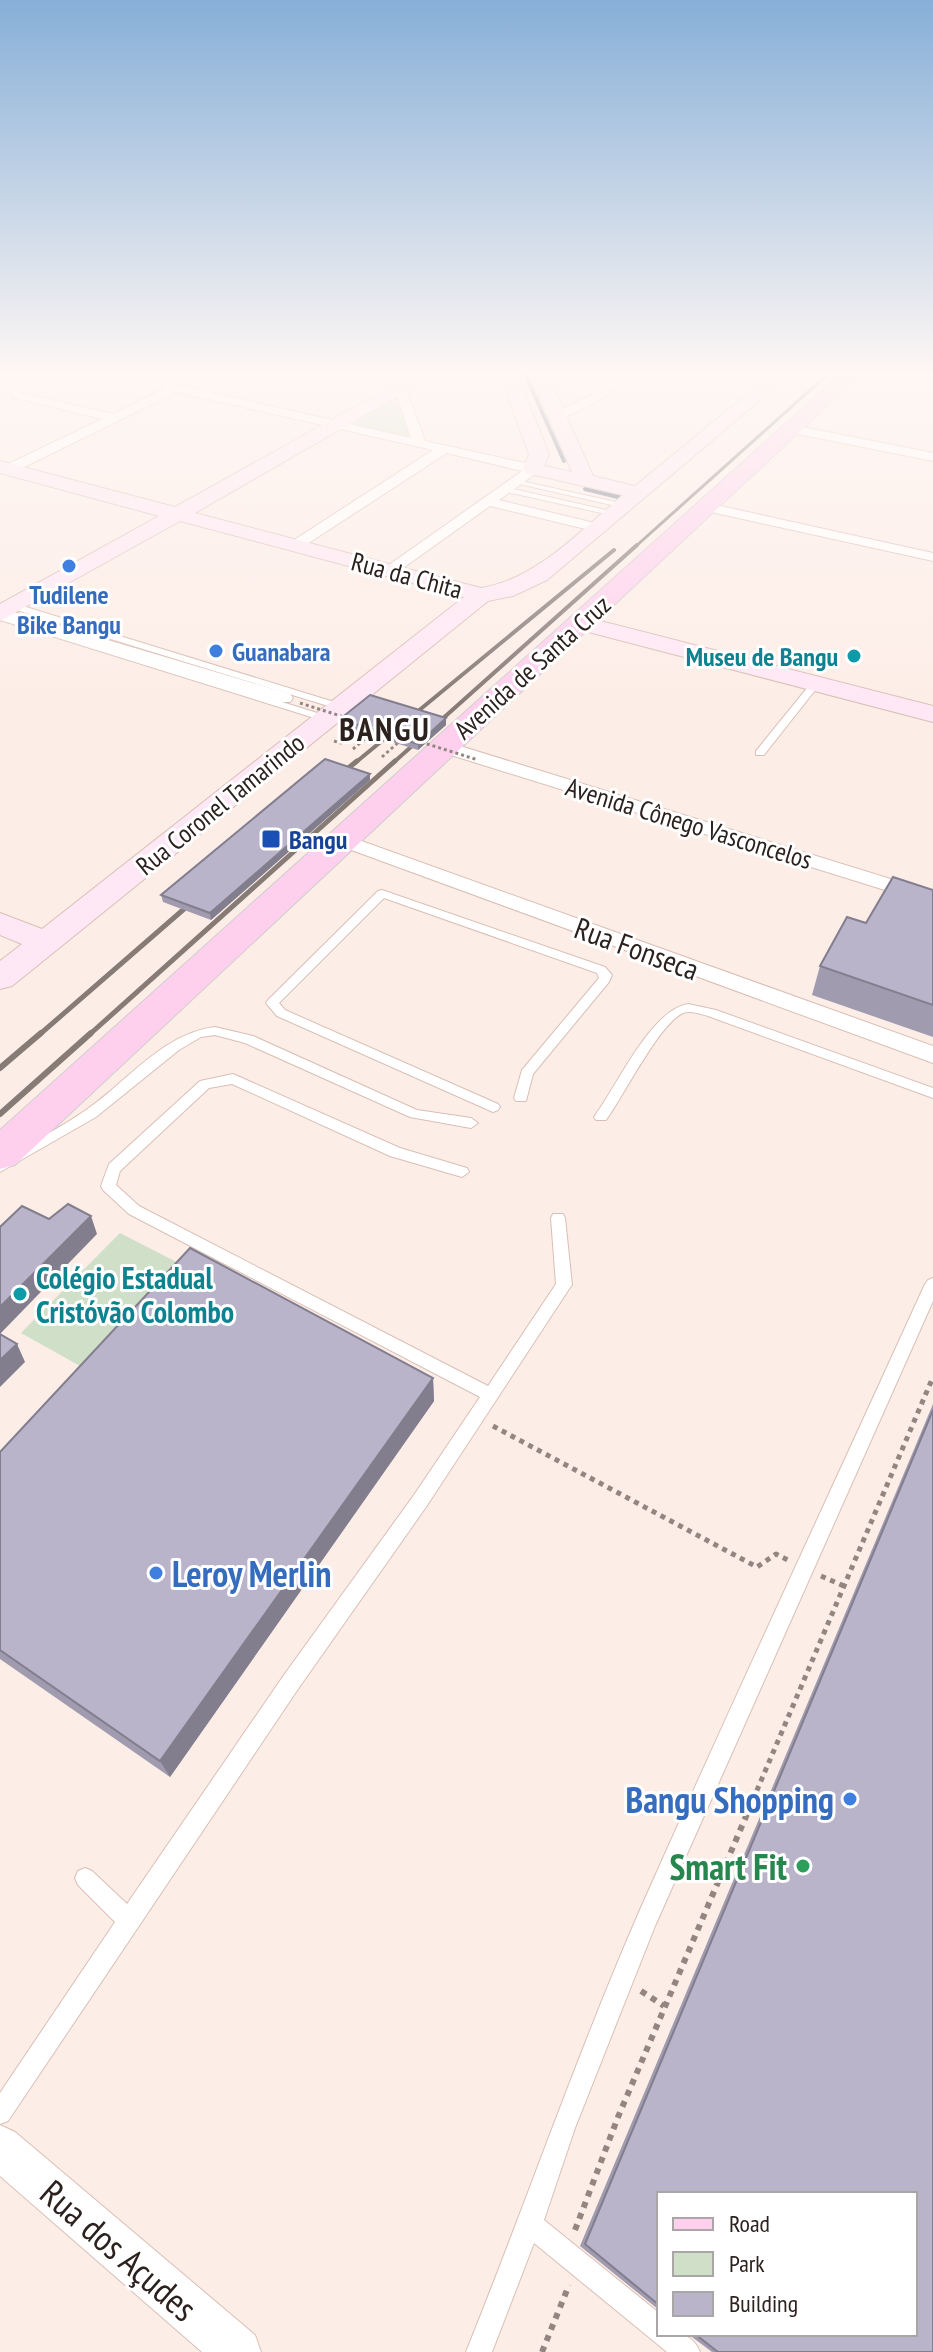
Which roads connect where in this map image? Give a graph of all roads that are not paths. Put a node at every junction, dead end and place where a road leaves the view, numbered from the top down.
1 (64, 484) edge
2 (232, 484) edge
3 (391, 484) edge
4 (589, 484) edge
5 (649, 484) edge
6 (732, 484) edge
7 (510, 485) junction
8 (487, 501) junction
9 (707, 507) junction
10 (620, 510) junction
11 (178, 514) junction
12 (296, 545) junction
13 (933, 557) edge
14 (391, 570) junction
15 (481, 595) junction
16 (3, 612) edge
17 (581, 623) junction
18 (815, 684) junction
19 (292, 701) road end
20 (933, 714) edge
21 (336, 723) junction
22 (429, 743) junction
23 (760, 753) dead end
24 (342, 840) junction
25 (933, 899) edge
26 (0, 923) edge
27 (46, 942) junction
28 (0, 978) edge
29 (933, 1055) edge
30 (933, 1093) edge
31 (521, 1098) dead end
32 (493, 1107) dead end
33 (601, 1117) dead end
34 (471, 1123) dead end
35 (0, 1154) edge
36 (0, 1167) edge
37 (462, 1172) dead end
38 (558, 1218) dead end
39 (933, 1284) edge
40 (491, 1395) junction
41 (85, 1878) dead end
42 (129, 1920) junction
43 (0, 2113) edge
44 (0, 2147) edge
45 (530, 2224) junction
46 (657, 2327) edge
47 (667, 2336) edge
48 (238, 2352) edge
49 (479, 2352) edge
50 (687, 2352) edge

1 - 11 main road, Rua da Chita
2 - 11 main road
3 - 12 street
4 - 10 main road
5 - 10 main road, Rua Coronel Tamarindo
6 - 9 main road, Avenida de Santa Cruz
7 - 8 street
7 - 10 lane
7 - 10 lane
8 - 10 street
8 - 14 street
9 - 13 street
9 - 17 main road, Avenida de Santa Cruz
10 - 15 main road, Rua Coronel Tamarindo
11 - 12 main road, Rua da Chita
11 - 16 main road
12 - 14 main road, Rua da Chita
14 - 15 main road, Rua da Chita
15 - 21 main road, Rua Coronel Tamarindo
16 - 19 street
16 - 21 lane
16 - 21 lane
17 - 18 main road
17 - 22 main road, Avenida de Santa Cruz
18 - 20 main road
18 - 23 lane
21 - 27 main road, Rua Coronel Tamarindo
22 - 24 main road, Avenida de Santa Cruz
22 - 25 street, Avenida Cônego Vasconcelos
24 - 29 street, Rua Fonseca
24 - 35 main road, Avenida de Santa Cruz
26 - 27 main road
27 - 28 main road, Rua Coronel Tamarindo
30 - 33 lane
31 - 32 lane
34 - 36 lane
37 - 40 lane
38 - 40 lane
39 - 45 lane
40 - 42 lane
41 - 42 lane
42 - 43 lane
44 - 48 street, Rua dos Açudes
45 - 46 lane
45 - 49 lane
47 - 50 lane

